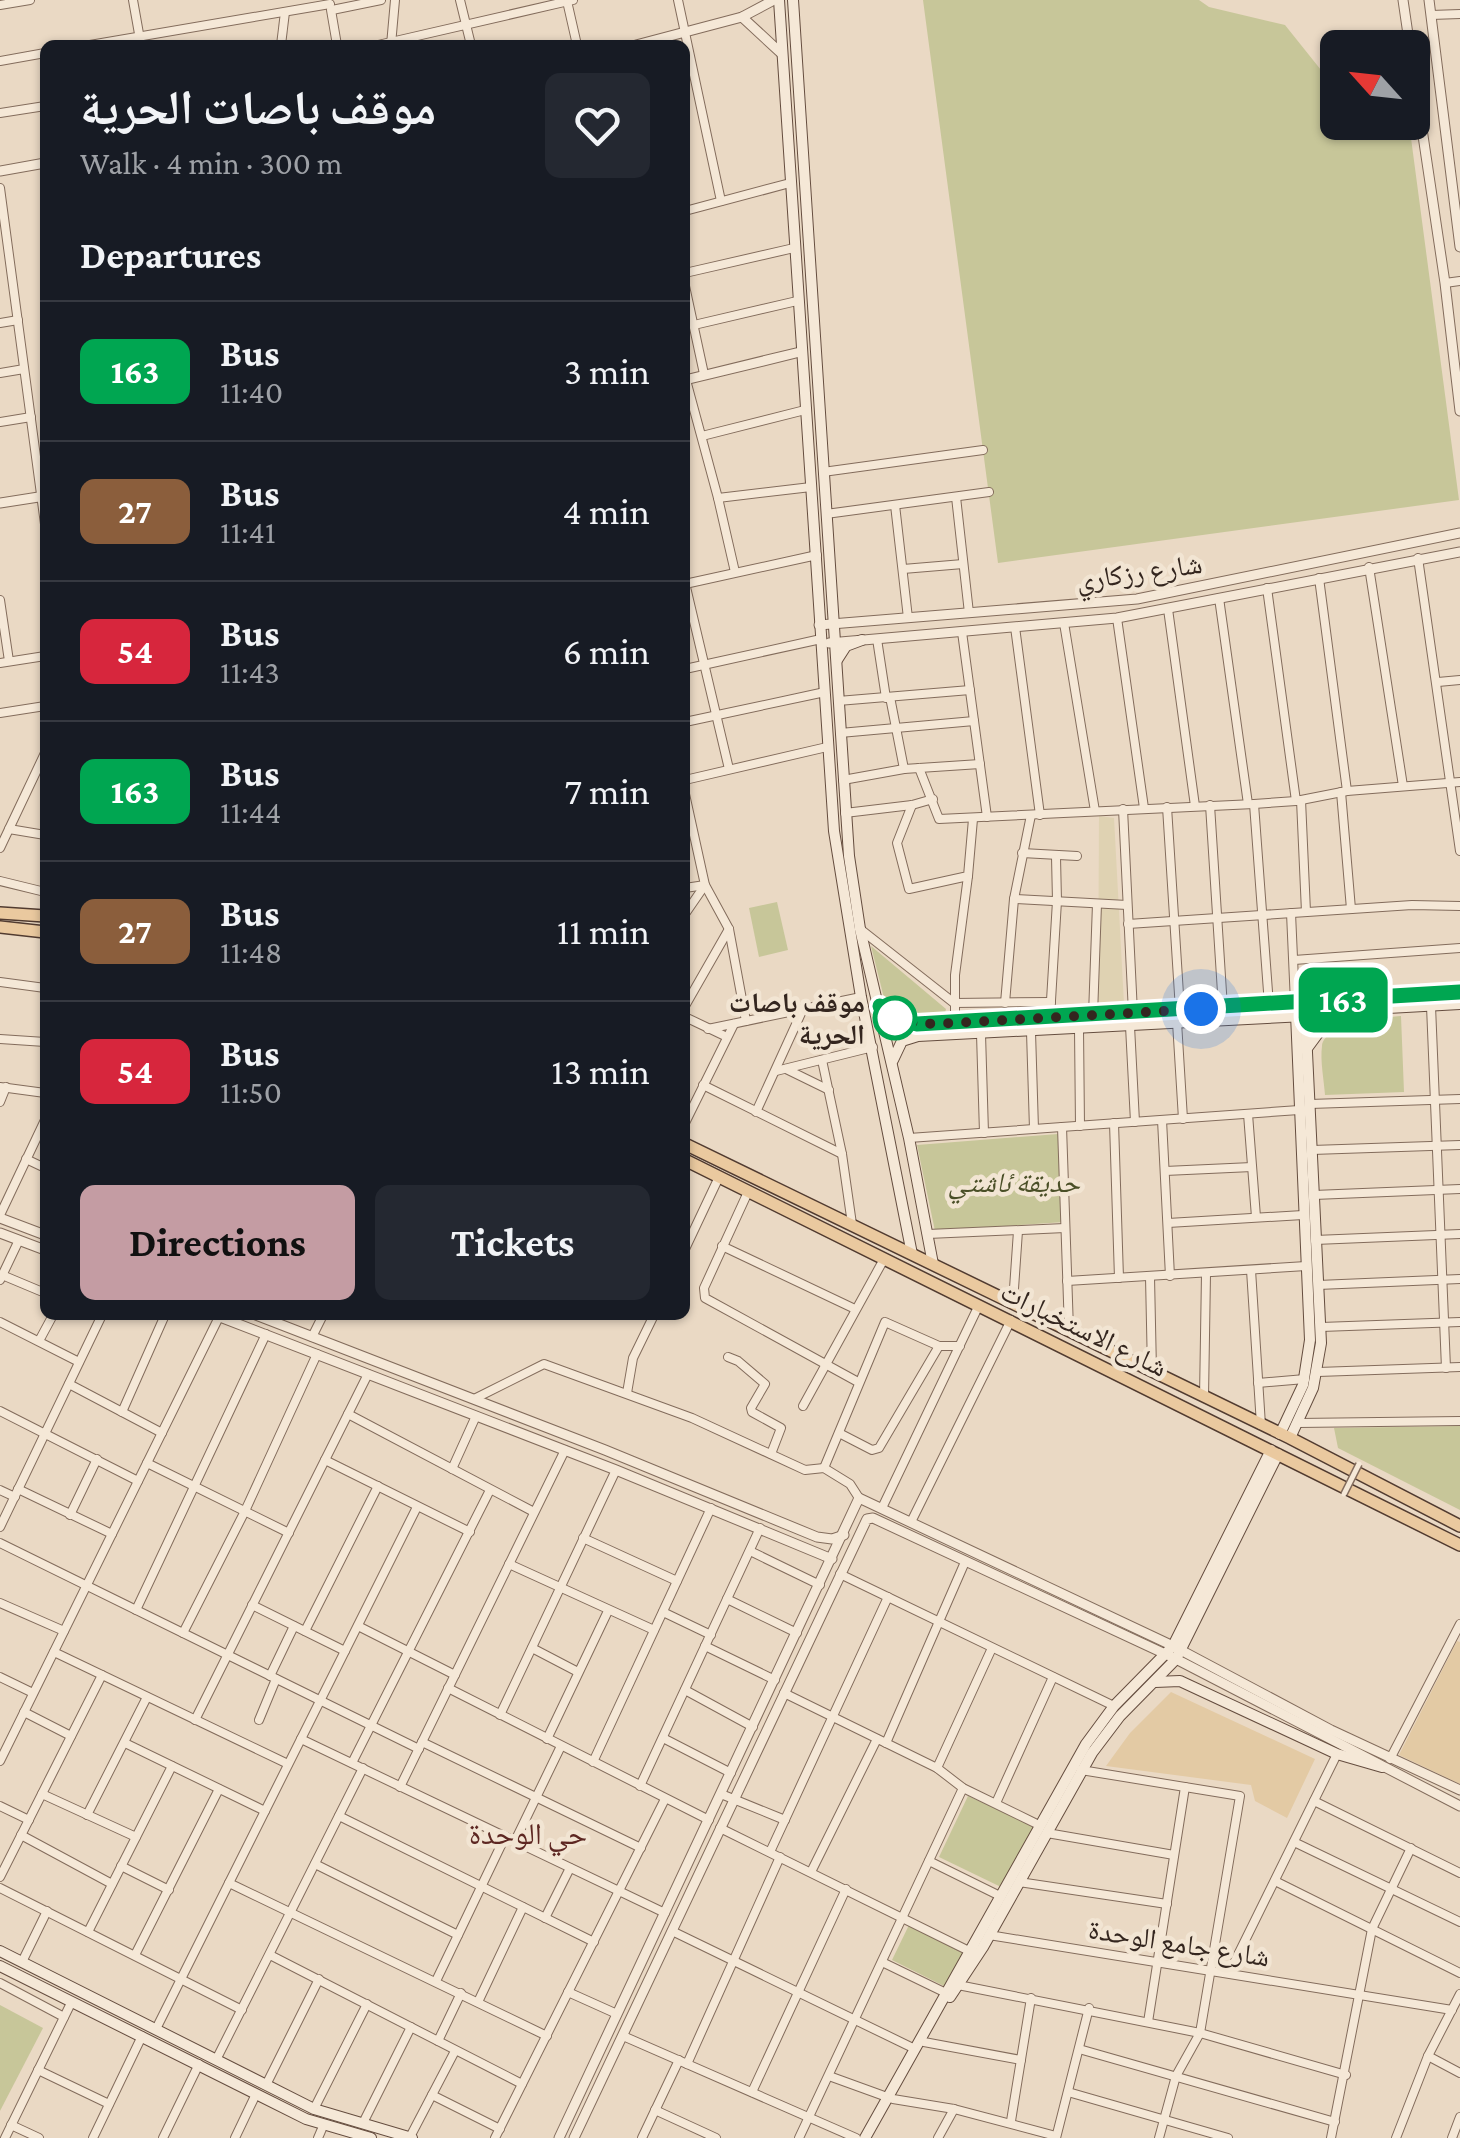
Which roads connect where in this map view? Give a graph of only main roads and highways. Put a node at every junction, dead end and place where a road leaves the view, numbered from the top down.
1 (776, 0) edge
2 (793, 0) edge
3 (832, 609) junction
4 (818, 610) junction
5 (849, 623) road end
6 (862, 640) road end
7 (822, 662) junction
8 (836, 665) junction
9 (0, 912) edge
10 (40, 916) edge
11 (0, 926) edge
12 (40, 931) edge
13 (1460, 992) edge
14 (1300, 1002) junction
15 (1460, 1004) edge
16 (880, 1006) junction
17 (1370, 1009) junction
18 (1178, 1016) junction
19 (1301, 1016) junction
20 (1132, 1020) junction
21 (917, 1030) junction
22 (1308, 1048) junction
23 (892, 1061) junction
24 (1304, 1107) junction
25 (690, 1146) edge
26 (690, 1162) edge
27 (776, 1187) junction
28 (770, 1202) junction
29 (912, 1254) junction
30 (933, 1264) junction
31 (1055, 1324) junction
32 (1048, 1340) junction
33 (1285, 1436) junction
34 (1274, 1452) junction
35 (1420, 1506) junction
36 (1413, 1521) junction
37 (1460, 1526) edge
38 (1460, 1545) edge
39 (1174, 1652) junction
40 (1154, 1682) junction
41 (1386, 1763) road end
42 (1043, 1829) junction
43 (0, 1951) edge
44 (0, 1966) edge
45 (919, 2045) junction
46 (261, 2089) junction
47 (371, 2138) edge
48 (411, 2138) edge
49 (868, 2138) edge

1 - 4 main road
2 - 3 main road
3 - 4 main road
3 - 5 main road
3 - 8 main road
4 - 7 main road
6 - 8 main road
7 - 8 main road
7 - 29 main road
8 - 16 main road
9 - 10 main road
11 - 12 main road
13 - 14 main road
14 - 18 main road
14 - 19 main road
15 - 17 main road
16 - 21 main road
16 - 23 main road
17 - 19 main road
17 - 22 main road
18 - 19 main road
18 - 20 main road
19 - 22 main road
19 - 24 main road
20 - 21 main road
20 - 21 main road
21 - 23 main road
22 - 24 main road
23 - 30 main road
24 - 33 main road
24 - 33 main road
25 - 27 main road, شارع الاستخبارات
26 - 28 main road, شارع الاستخبارات
27 - 28 main road
27 - 29 main road, شارع الاستخبارات
28 - 32 main road, شارع الاستخبارات
29 - 30 main road, شارع الاستخبارات
30 - 31 main road, شارع الاستخبارات
31 - 32 main road
31 - 33 main road, شارع الاستخبارات
32 - 34 main road, شارع الاستخبارات
33 - 35 main road, شارع الاستخبارات
34 - 36 main road, شارع الاستخبارات
34 - 39 main road
35 - 36 main road
35 - 37 main road, شارع الاستخبارات
36 - 38 main road, شارع الاستخبارات
39 - 40 main road
39 - 42 main road
40 - 41 main road
40 - 42 main road
42 - 45 main road
42 - 45 main road
43 - 46 main road
44 - 46 main road
45 - 49 main road
46 - 47 main road
46 - 48 main road

